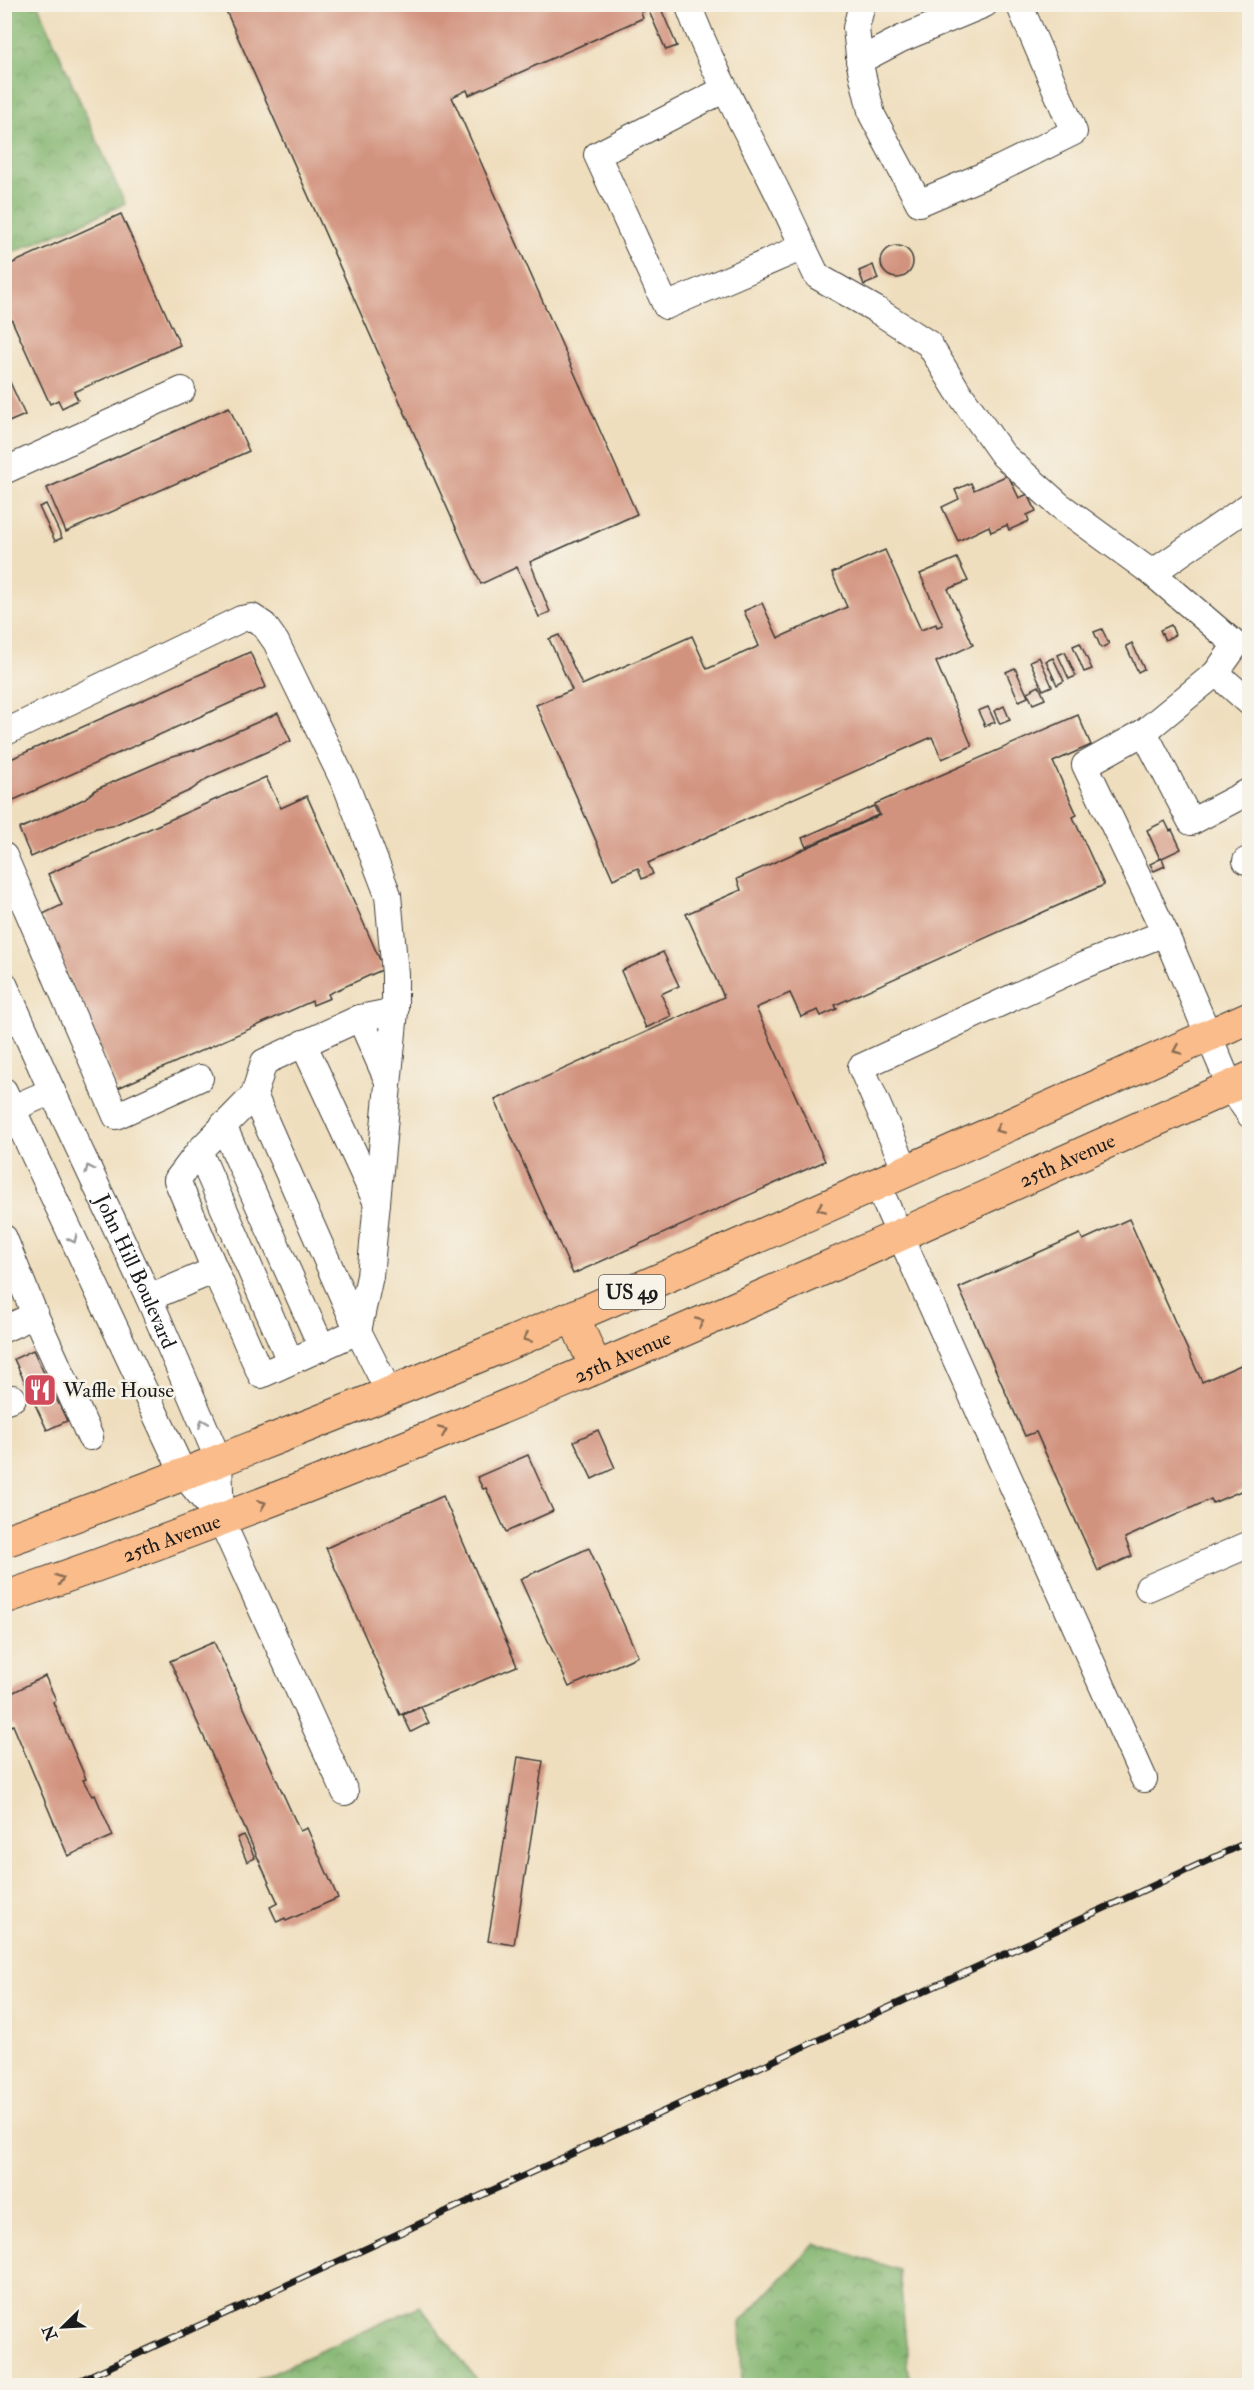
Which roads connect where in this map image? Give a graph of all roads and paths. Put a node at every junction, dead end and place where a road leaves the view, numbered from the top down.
1 (688, 4) edge
2 (862, 4) edge
3 (985, 4) edge
4 (1019, 4) edge
5 (859, 61) junction
6 (726, 89) junction
7 (803, 247) junction
8 (182, 390) dead end
9 (4, 471) edge
10 (1250, 506) edge
11 (1152, 573) junction
12 (1216, 673) junction
13 (1250, 704) edge
14 (1144, 732) junction
15 (4, 733) edge
16 (1250, 791) edge
17 (4, 856) edge
18 (1165, 933) junction
19 (4, 984) edge
20 (395, 1011) junction
21 (1250, 1017) edge
22 (360, 1018) junction
23 (1210, 1035) junction
24 (303, 1043) junction
25 (200, 1078) dead end
26 (388, 1082) junction
27 (1240, 1082) edge
28 (52, 1091) junction
29 (254, 1095) junction
30 (7, 1104) edge
31 (1250, 1115) edge
32 (223, 1125) junction
33 (199, 1151) junction
34 (906, 1170) junction
35 (877, 1184) junction
36 (377, 1203) junction
37 (899, 1234) junction
38 (4, 1238) edge
39 (214, 1270) junction
40 (149, 1298) junction
41 (35, 1315) junction
42 (574, 1318) junction
43 (4, 1329) edge
44 (358, 1331) junction
45 (322, 1348) junction
46 (290, 1361) junction
47 (596, 1368) junction
48 (390, 1394) junction
49 (90, 1437) dead end
50 (219, 1461) junction
51 (184, 1474) junction
52 (221, 1520) junction
53 (4, 1541) edge
54 (1250, 1544) edge
55 (1148, 1588) dead end
56 (4, 1598) edge
57 (1144, 1779) dead end
58 (345, 1792) dead end

1 - 6 street
2 - 5 street
3 - 5 street
4 - 5 street
6 - 7 street
6 - 7 street
7 - 11 street
8 - 9 street
10 - 11 street
11 - 12 street
12 - 13 street
12 - 14 street
14 - 16 street
14 - 18 street
15 - 20 street
17 - 25 street
18 - 23 street
18 - 34 street
19 - 28 street, John Hill Boulevard
20 - 22 street
20 - 26 street
21 - 23 main road, US 49
22 - 24 street
22 - 26 street
23 - 27 street
23 -> 34 main road, US 49
24 - 29 street
24 - 36 street
26 - 36 street
27 - 31 street
27 - 37 main road, 25th Avenue / US 49
28 - 30 street
40 -> 28 street, John Hill Boulevard
29 - 32 street
29 - 44 street
30 -> 51 street, John Hill Boulevard
32 - 33 street
32 - 45 street
33 - 39 street
33 - 46 street
34 - 35 main road, US 49
35 - 37 street
35 -> 42 main road, US 49
36 - 44 street
47 -> 37 main road, 25th Avenue / US 49
37 - 57 street
38 - 41 street
39 - 40 street
39 - 46 street
50 -> 40 street, John Hill Boulevard
41 - 43 street
41 - 49 street
42 - 47 main road
42 -> 48 main road, US 49
44 - 45 street
44 - 48 street
45 - 46 street
52 -> 47 main road, 25th Avenue / US 49
48 - 50 main road, US 49
50 - 51 main road, US 49
50 - 52 street, John Hill Boulevard
51 - 52 street, John Hill Boulevard
51 - 53 main road, US 49
56 -> 52 main road, 25th Avenue / US 49
52 - 58 street
54 - 55 street

